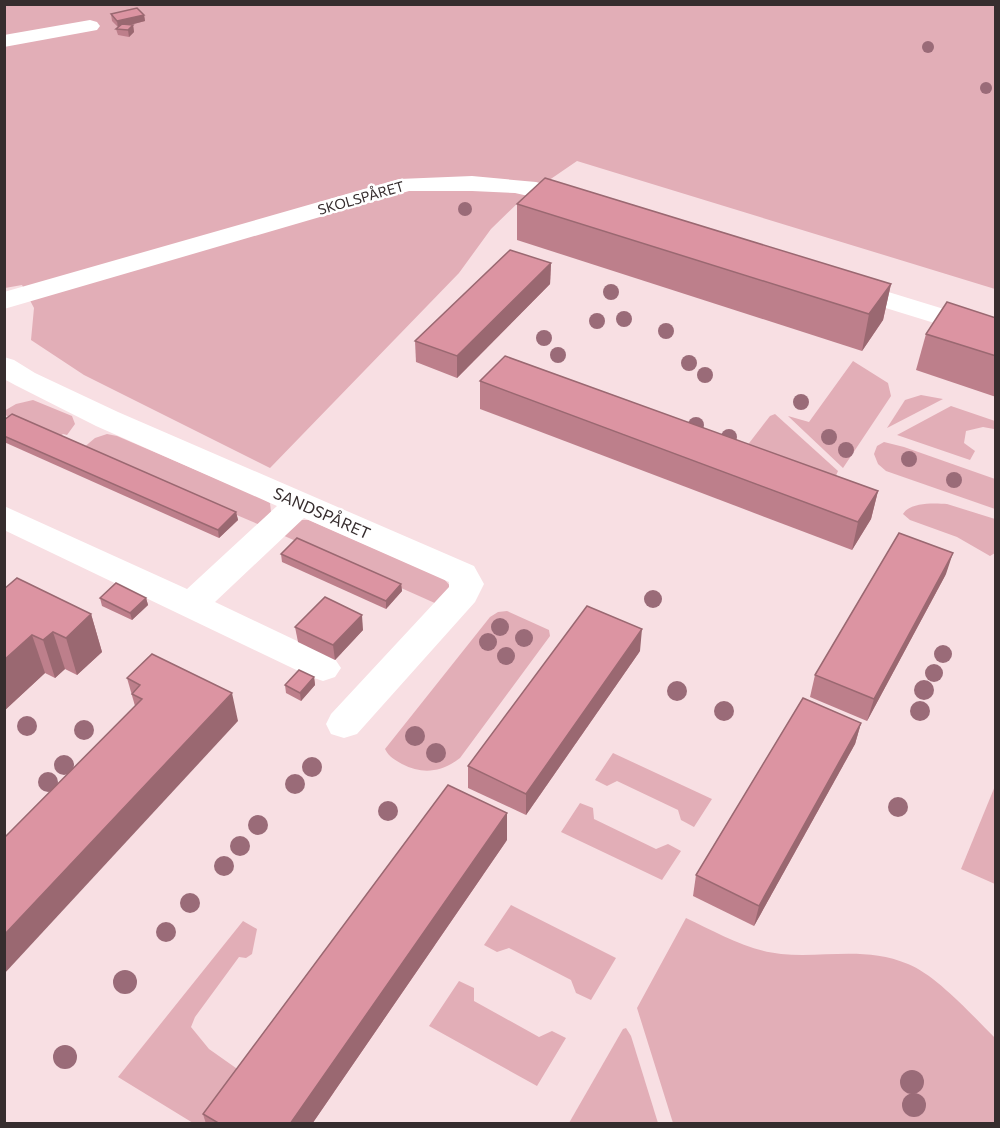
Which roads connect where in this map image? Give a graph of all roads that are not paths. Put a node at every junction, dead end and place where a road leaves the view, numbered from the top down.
1 (90, 26) dead end
2 (4, 41) edge
3 (602, 209) edge
4 (826, 280) edge
5 (4, 301) edge
6 (996, 334) edge
7 (4, 366) edge
8 (300, 503) junction
9 (4, 517) edge
10 (192, 604) junction
11 (323, 668) dead end
12 (345, 724) dead end

1 - 2 street
3 - 5 street, SKOLSPÅRET
4 - 6 street
7 - 8 street, SANDSPÅRET
8 - 10 street
8 - 12 street, SANDSPÅRET
9 - 10 street
10 - 11 street

